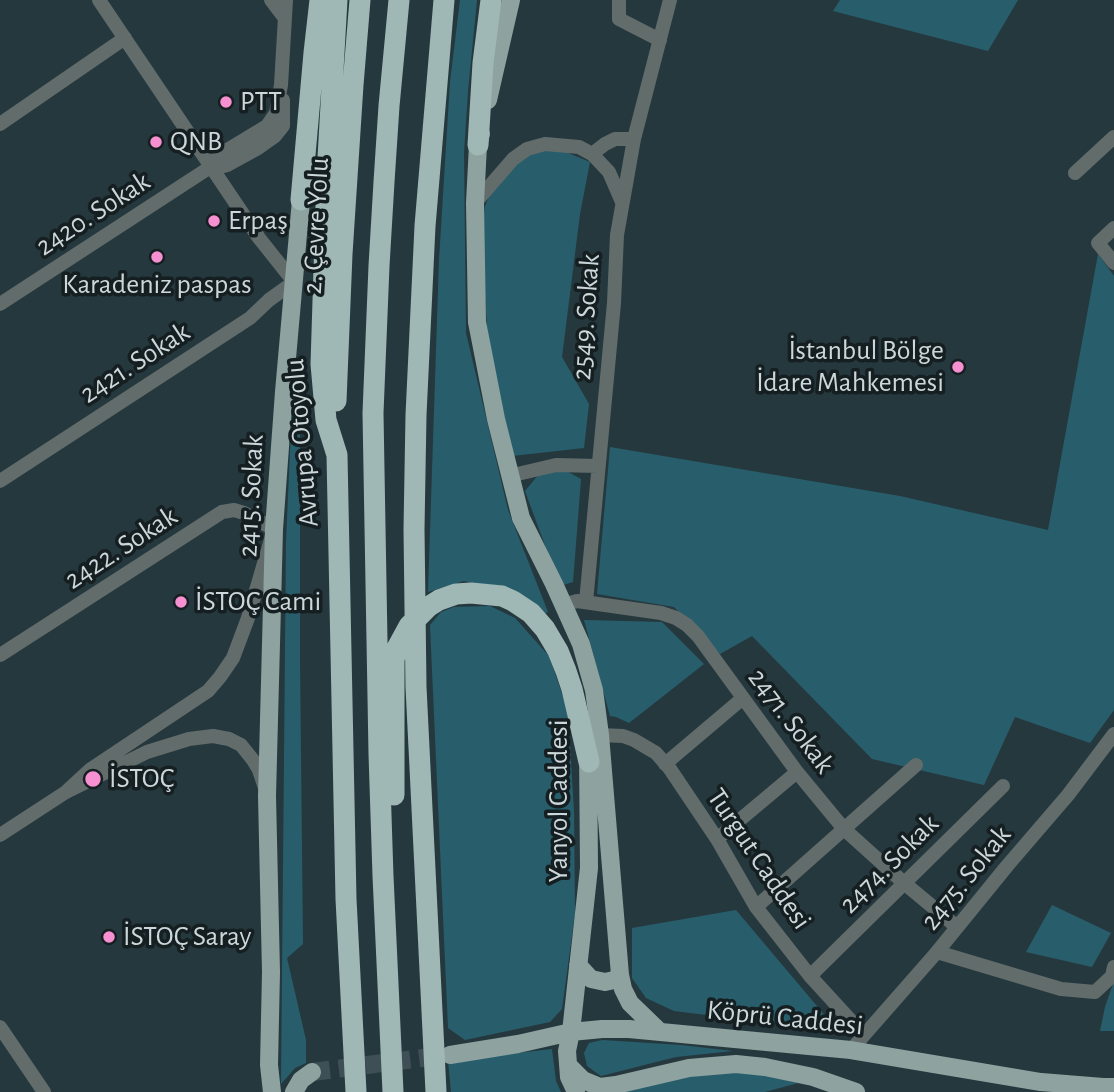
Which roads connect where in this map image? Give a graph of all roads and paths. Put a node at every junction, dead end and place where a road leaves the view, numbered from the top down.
1 (99, 0) edge
2 (271, 0) edge
3 (286, 0) edge
4 (320, 0) edge
5 (337, 0) edge
6 (360, 0) edge
7 (399, 0) edge
8 (444, 0) edge
9 (491, 0) edge
10 (511, 0) edge
11 (618, 0) edge
12 (670, 0) edge
13 (285, 17) junction
14 (125, 38) junction
15 (660, 40) junction
16 (0, 124) edge
17 (1114, 137) edge
18 (634, 139) junction
19 (478, 145) junction
20 (592, 154) junction
21 (212, 166) junction
22 (1075, 173) dead end
23 (301, 200) joint
24 (622, 202) junction
25 (475, 203) junction
26 (1114, 228) edge
27 (1114, 263) edge
28 (294, 282) junction
29 (0, 304) edge
30 (337, 455) junction
31 (597, 466) junction
32 (509, 476) junction
33 (0, 481) edge
34 (521, 518) junction
35 (274, 529) junction
36 (586, 602) junction
37 (563, 605) junction
38 (0, 655) edge
39 (743, 698) junction
40 (1114, 734) edge
41 (600, 735) junction
42 (589, 762) junction
43 (665, 764) junction
44 (916, 765) dead end
45 (797, 772) junction
46 (1003, 786) dead end
47 (66, 792) junction
48 (267, 796) junction
49 (844, 829) junction
50 (0, 835) edge
51 (717, 839) junction
52 (383, 876) junction
53 (904, 883) junction
54 (756, 907) junction
55 (957, 927) junction
56 (937, 952) junction
57 (578, 965) junction
58 (1114, 967) edge
59 (620, 975) junction
60 (810, 976) junction
61 (0, 1027) edge
62 (571, 1032) junction
63 (660, 1032) junction
64 (864, 1035) junction
65 (851, 1050) junction
66 (450, 1055) tunnel mouth
67 (567, 1063) junction
68 (312, 1072) tunnel mouth
69 (1041, 1083) junction
70 (1114, 1087) edge
71 (44, 1092) edge
72 (272, 1092) edge
73 (293, 1092) edge
74 (356, 1092) edge
75 (393, 1092) edge
76 (436, 1092) edge
77 (576, 1092) edge
78 (856, 1092) edge
79 (1069, 1092) edge

1 - 14 street
2 - 13 street
3 - 13 street, 2420. Sokak
4 - 23 highway
5 - 30 highway, Avrupa Otoyolu
6 - 30 highway, 2. Çevre Yolu
7 - 52 highway
8 - 76 highway
9 - 19 highway
10 - 19 main road
11 - 15 street
12 - 15 street, 2549. Sokak
13 - 21 street, 2420. Sokak
14 - 16 street
14 - 21 street
15 - 18 street, 2549. Sokak
17 - 22 street
18 - 20 street
18 - 24 street, 2549. Sokak
19 - 25 main road
20 - 24 street
20 - 25 street
21 - 28 street
21 - 29 street, 2420. Sokak
23 - 28 main road, 2415. Sokak
24 - 31 street, 2549. Sokak
25 - 32 main road
26 - 27 street
28 - 33 street, 2421. Sokak
28 - 35 main road, 2415. Sokak
30 - 74 highway, Avrupa Otoyolu
31 - 32 street
31 - 36 street, 2549. Sokak
32 - 34 main road
34 - 37 main road
34 - 42 main road, Yanyol Caddesi
35 - 38 street, 2422. Sokak
35 - 47 street
35 - 48 main road, 2415. Sokak
36 - 37 street, 2471. Sokak
36 - 39 street, 2471. Sokak
37 - 41 main road
39 - 43 street
39 - 45 street, 2471. Sokak
40 - 55 street, 2475. Sokak
41 - 43 street, Turgut Caddesi
41 - 59 main road
42 - 52 highway
42 - 57 main road, Yanyol Caddesi
43 - 51 street, Turgut Caddesi
44 - 49 street
45 - 49 street, 2471. Sokak
45 - 51 street
46 - 53 street, 2474. Sokak
47 - 48 street
47 - 50 street
48 - 72 main road, 2415. Sokak
49 - 53 street, 2471. Sokak
49 - 54 street
51 - 54 street, Turgut Caddesi
52 - 75 highway
53 - 55 street, 2471. Sokak
53 - 60 street, 2474. Sokak
54 - 60 street, Turgut Caddesi
55 - 56 street, 2475. Sokak
56 - 58 street
56 - 64 street, 2475. Sokak
57 - 59 main road
57 - 62 main road, Yanyol Caddesi
59 - 63 main road
60 - 64 street, Turgut Caddesi
61 - 71 street
62 - 63 main road, Köprü Caddesi
62 - 66 main road, Köprü Caddesi
62 - 67 main road, Yanyol Caddesi
63 - 65 main road, Köprü Caddesi
64 - 65 street, 2475. Sokak
65 - 69 main road, Köprü Caddesi
67 - 77 main road, Yanyol Caddesi
67 - 78 main road, Köprü Caddesi
68 - 73 main road
69 - 70 main road, Köprü Caddesi
69 - 79 main road

